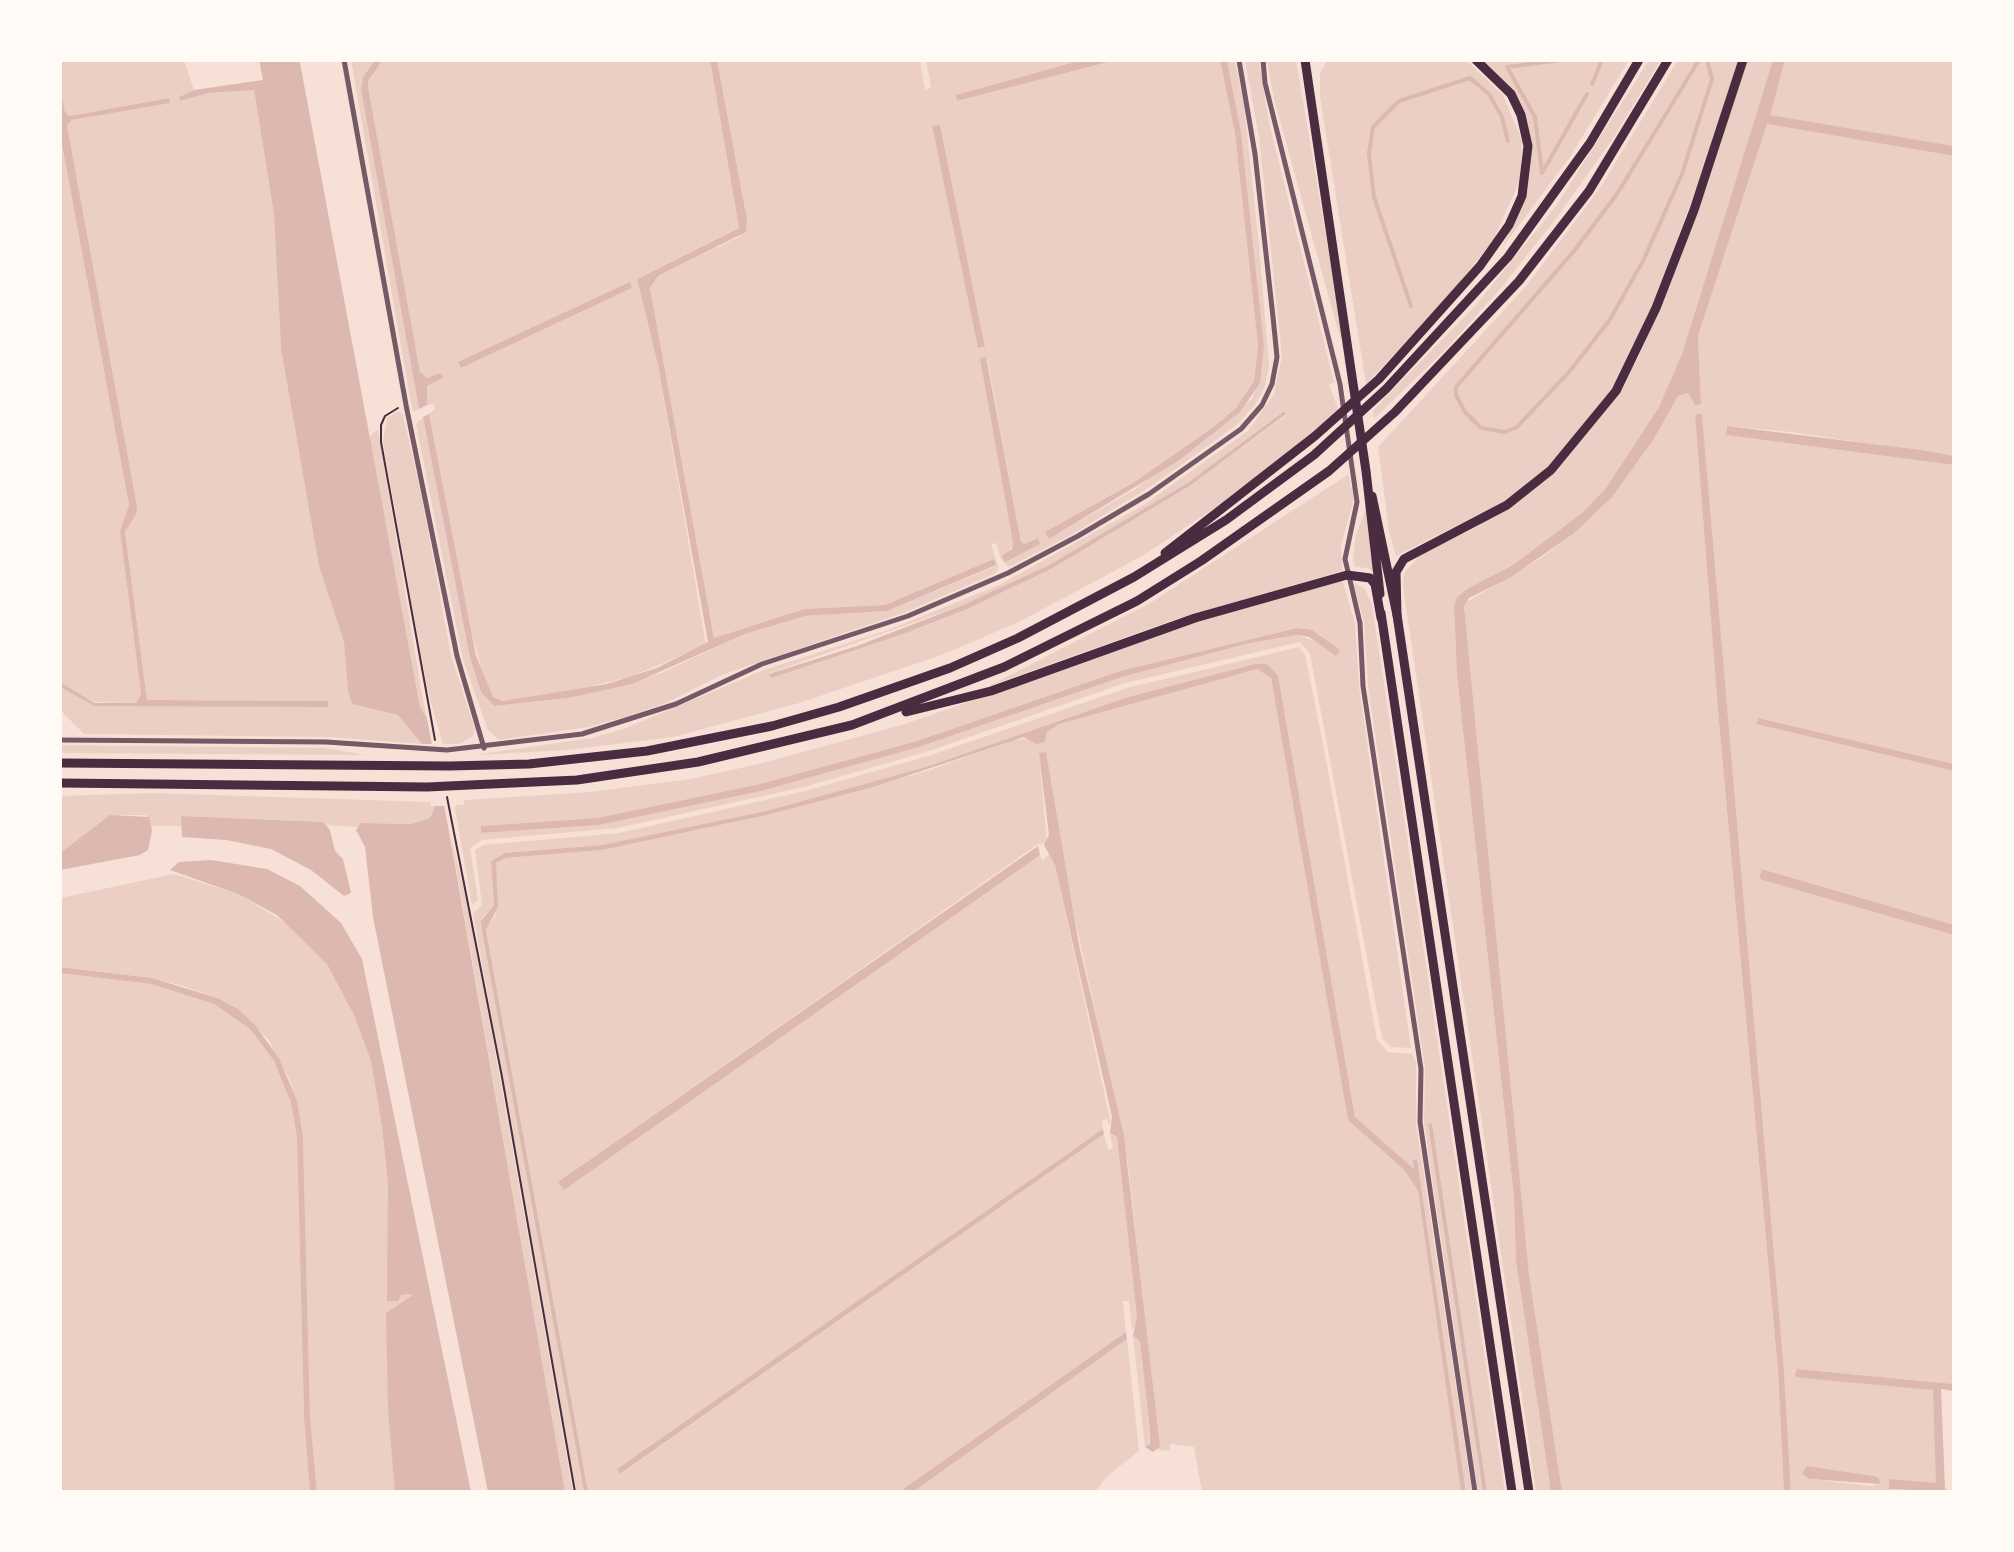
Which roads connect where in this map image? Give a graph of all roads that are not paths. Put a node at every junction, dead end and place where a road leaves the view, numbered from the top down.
1 (344, 60) edge
2 (1239, 60) edge
3 (1263, 60) edge
4 (1305, 60) edge
5 (1476, 60) edge
6 (1639, 60) edge
7 (1668, 60) edge
8 (1743, 60) edge
9 (1366, 471) junction
10 (1347, 575) junction
11 (1134, 577) junction
12 (1397, 615) junction
13 (1381, 618) junction
14 (852, 725) junction
15 (60, 740) edge
16 (484, 748) junction
17 (60, 763) edge
18 (60, 783) edge
19 (1475, 1492) edge
20 (1512, 1492) edge
21 (1529, 1492) edge

1 - 16 street
2 - 16 street
3 - 10 street
4 - 9 main road
5 - 11 main road
6 - 11 main road
7 - 14 main road
8 - 12 main road
9 - 12 main road
9 - 13 main road
10 - 13 main road
10 - 14 main road
10 - 19 street
11 - 17 main road
12 - 21 main road
13 - 20 main road
14 - 18 main road
15 - 16 street

